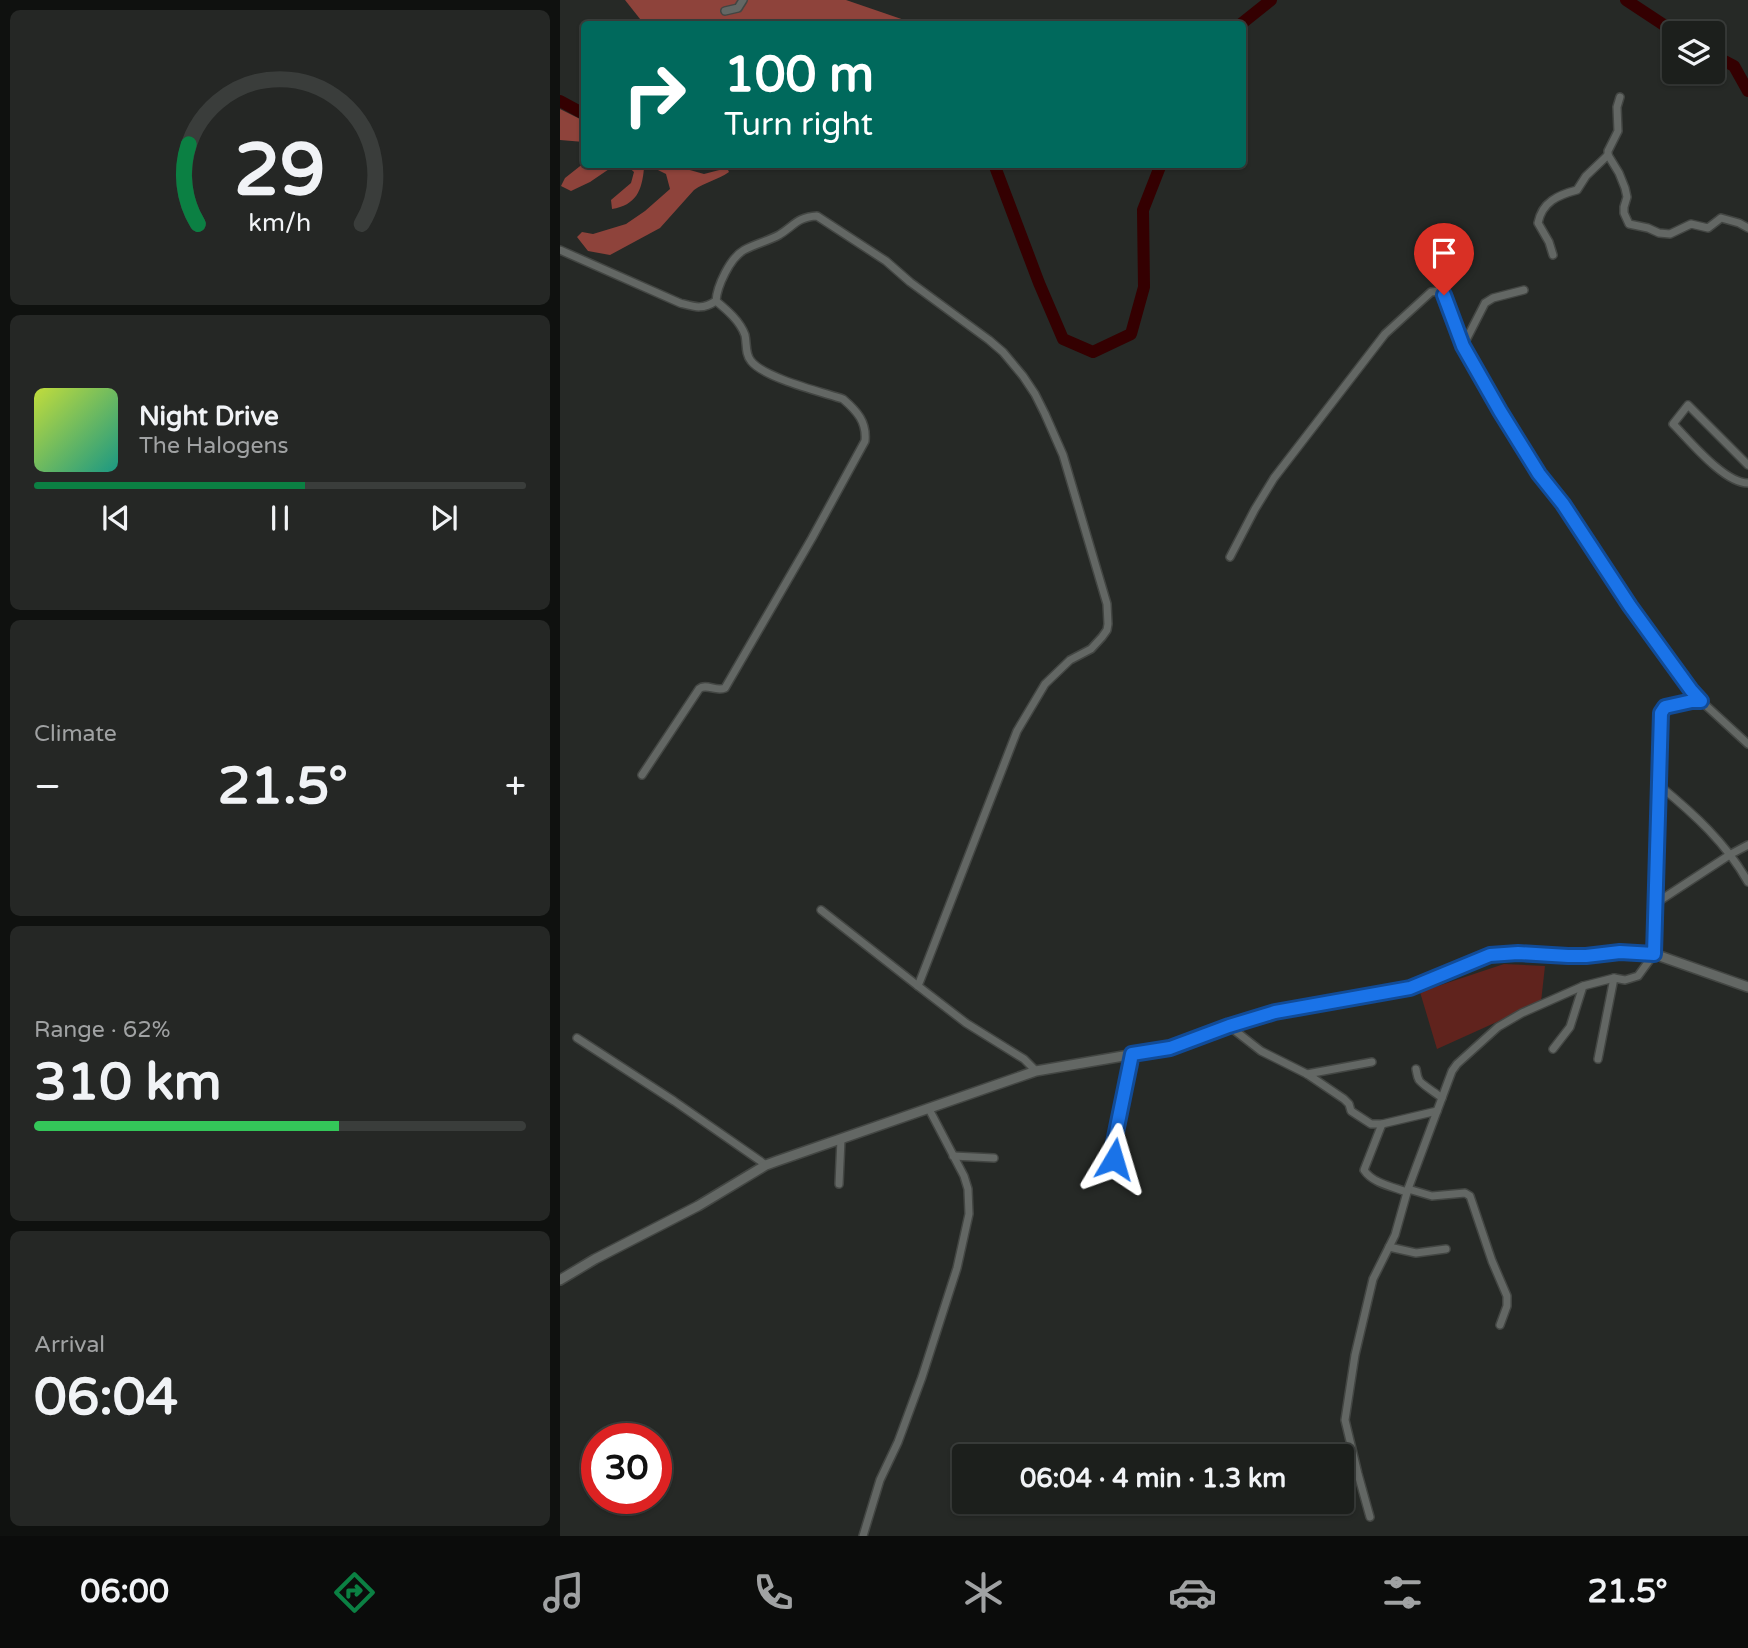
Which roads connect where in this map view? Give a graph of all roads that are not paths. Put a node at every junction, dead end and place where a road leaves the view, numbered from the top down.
1 (743, 0) edge
2 (725, 11) dead end
3 (1620, 96) dead end
4 (1608, 155) junction
5 (1748, 228) edge
6 (560, 250) edge
7 (1553, 255) dead end
8 (1524, 290) dead end
9 (716, 302) junction
10 (1463, 346) junction
11 (1673, 424) junction
12 (1666, 431) dead end
13 (1748, 465) edge
14 (1748, 474) edge
15 (1744, 483) edge
16 (1230, 557) dead end
17 (1701, 701) junction
18 (1748, 744) edge
19 (642, 775) dead end
20 (1660, 786) junction
21 (1748, 845) edge
22 (1731, 854) junction
23 (1748, 882) edge
24 (1656, 903) junction
25 (821, 910) dead end
26 (1654, 954) junction
27 (1614, 978) junction
28 (918, 986) junction
29 (1583, 986) junction
30 (1748, 987) edge
31 (1229, 1026) junction
32 (577, 1038) dead end
33 (1553, 1049) dead end
34 (1132, 1054) junction
35 (1598, 1059) dead end
36 (1372, 1062) dead end
37 (1416, 1069) dead end
38 (1036, 1071) junction
39 (1307, 1074) junction
40 (1442, 1098) junction
41 (929, 1110) junction
42 (1437, 1111) junction
43 (1382, 1124) junction
44 (841, 1139) junction
45 (953, 1156) junction
46 (994, 1158) dead end
47 (766, 1166) junction
48 (1121, 1174) dead end
49 (839, 1184) dead end
50 (1408, 1191) junction
51 (1389, 1247) junction
52 (1446, 1249) dead end
53 (560, 1280) edge
54 (1500, 1325) dead end
55 (1370, 1517) dead end
56 (863, 1536) edge

1 - 2 street
3 - 4 street
4 - 5 street
4 - 7 street
6 - 9 street
8 - 10 street
9 - 19 street
9 - 28 street
10 - 16 street
10 - 17 street
11 - 12 street
11 - 13 street
11 - 15 street
14 - 15 street
17 - 18 street
17 - 20 street
20 - 22 street
20 - 24 street
21 - 22 street
22 - 23 street
22 - 24 street
24 - 26 street
25 - 28 street
26 - 27 street
26 - 30 street
26 - 31 street
27 - 29 street
27 - 35 street
28 - 38 street
29 - 33 street
29 - 40 street
31 - 34 street
31 - 39 street
32 - 47 street
34 - 38 street
34 - 48 street
36 - 39 street
37 - 40 street
38 - 41 street
39 - 43 street
40 - 42 street
41 - 44 street
41 - 45 street
42 - 43 street
42 - 50 street
43 - 50 street
44 - 47 street
44 - 49 street
45 - 46 street
45 - 56 street
47 - 53 street
50 - 51 street
50 - 54 street
51 - 52 street
51 - 55 street

